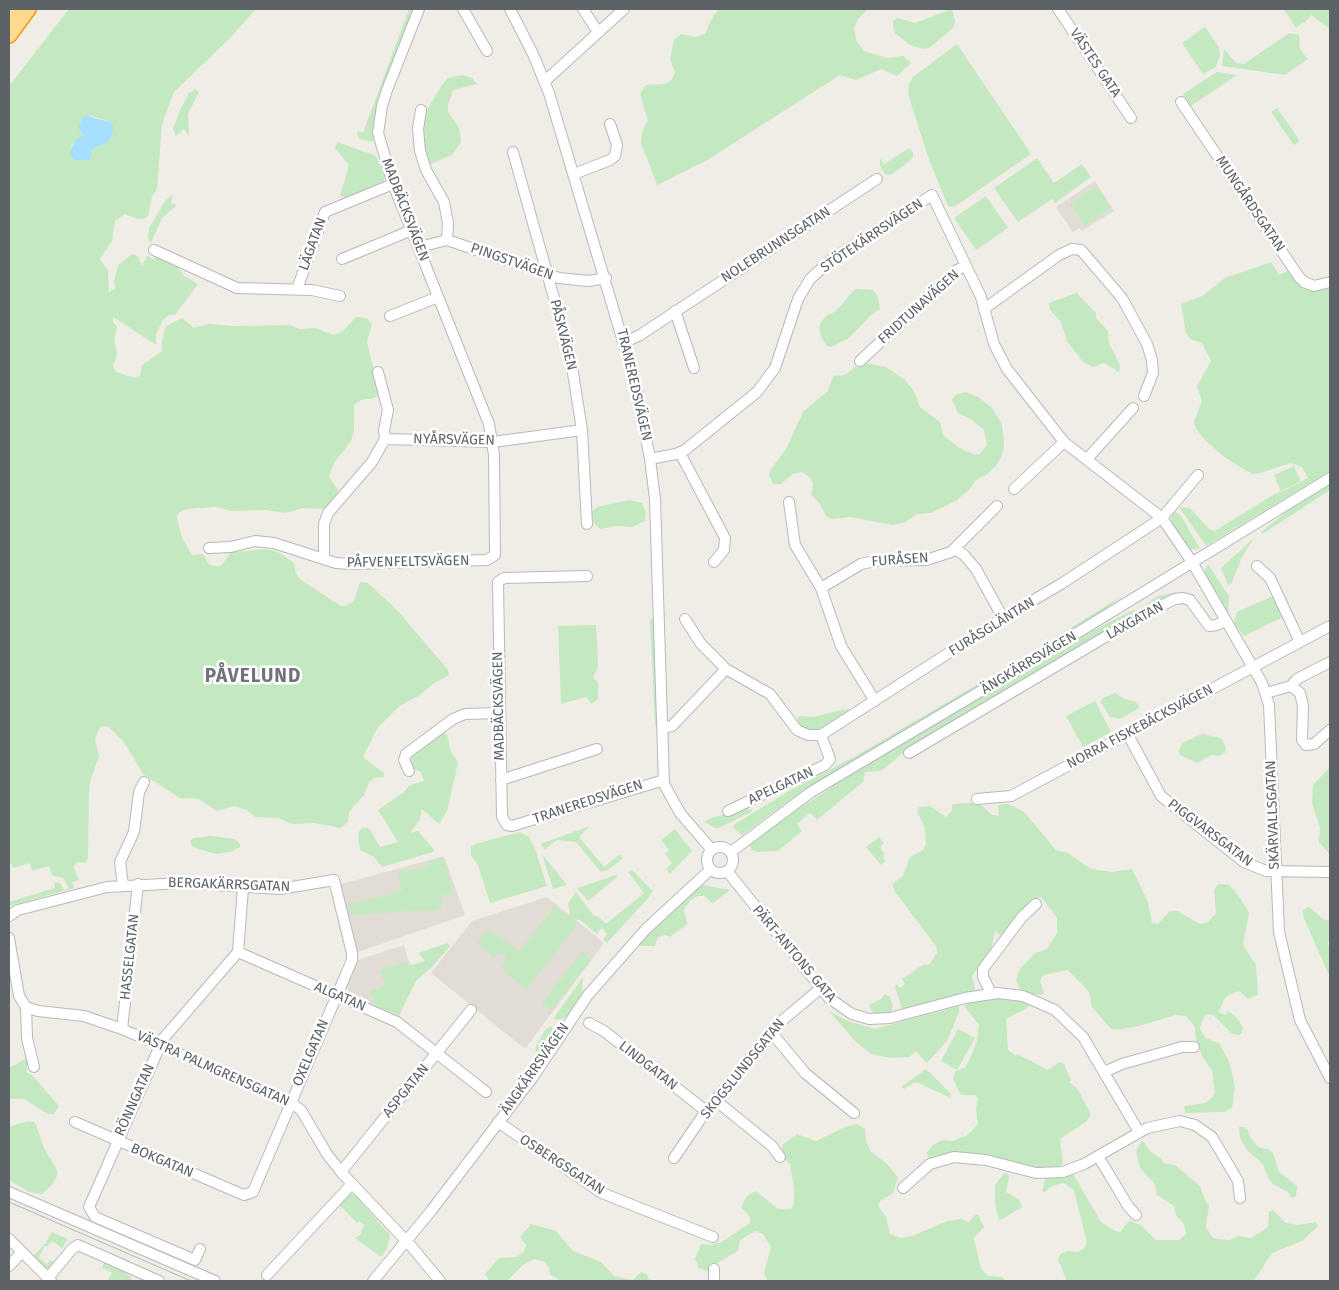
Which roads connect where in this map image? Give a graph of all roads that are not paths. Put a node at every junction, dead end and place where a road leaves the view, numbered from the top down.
1 (12, 9) edge
2 (28, 9) edge
3 (419, 9) edge
4 (463, 9) edge
5 (510, 9) edge
6 (583, 9) edge
7 (624, 9) edge
8 (1058, 9) edge
9 (9, 13) edge
10 (598, 32) junction
11 (9, 35) edge
12 (487, 52) dead end
13 (545, 81) junction
14 (1181, 102) dead end
15 (421, 110) dead end
16 (1131, 118) dead end
17 (610, 124) dead end
18 (513, 152) dead end
19 (574, 174) junction
20 (878, 180) dead end
21 (393, 184) junction
22 (412, 230) junction
23 (447, 240) junction
24 (420, 247) junction
25 (154, 250) dead end
26 (342, 258) dead end
27 (966, 266) junction
28 (546, 273) junction
29 (606, 278) junction
30 (1330, 282) edge
31 (297, 289) junction
32 (340, 296) dead end
33 (438, 297) junction
34 (984, 309) junction
35 (675, 311) junction
36 (390, 316) dead end
37 (625, 342) junction
38 (860, 361) dead end
39 (694, 368) dead end
40 (378, 372) dead end
41 (1144, 396) dead end
42 (1133, 408) dead end
43 (582, 430) junction
44 (385, 439) junction
45 (493, 442) junction
46 (1064, 442) junction
47 (680, 453) junction
48 (650, 459) junction
49 (1087, 459) junction
50 (1198, 475) dead end
51 (1330, 478) edge
52 (1014, 489) dead end
53 (789, 502) dead end
54 (997, 506) dead end
55 (1162, 518) junction
56 (587, 524) dead end
57 (209, 548) dead end
58 (955, 549) junction
59 (324, 559) junction
60 (492, 559) joint
61 (714, 562) dead end
62 (1192, 562) junction
63 (1257, 566) dead end
64 (587, 576) dead end
65 (821, 588) junction
66 (1003, 618) junction
67 (684, 619) dead end
68 (1225, 621) junction
69 (1330, 626) edge
70 (1300, 642) junction
71 (1330, 662) edge
72 (1253, 667) junction
73 (726, 670) junction
74 (1291, 686) junction
75 (1266, 693) junction
76 (875, 701) junction
77 (499, 713) junction
78 (662, 728) junction
79 (1330, 730) edge
80 (1127, 734) junction
81 (821, 735) junction
82 (597, 749) dead end
83 (909, 753) dead end
84 (408, 771) dead end
85 (501, 780) junction
86 (664, 780) junction
87 (144, 782) dead end
88 (977, 799) dead end
89 (728, 811) dead end
90 (512, 826) joint
91 (712, 850) junction
92 (731, 852) junction
93 (711, 869) junction
94 (727, 871) junction
95 (1275, 872) junction
96 (1330, 872) edge
97 (334, 880) joint
98 (138, 884) junction
99 (123, 885) junction
100 (243, 888) junction
101 (1036, 904) dead end
102 (9, 916) edge
103 (9, 938) edge
104 (238, 952) junction
105 (821, 988) junction
106 (990, 993) junction
107 (336, 995) junction
108 (26, 1007) junction
109 (471, 1010) dead end
110 (589, 1023) dead end
111 (122, 1029) junction
112 (771, 1032) junction
113 (159, 1046) junction
114 (1194, 1047) dead end
115 (436, 1052) junction
116 (34, 1067) dead end
117 (1104, 1072) junction
118 (1330, 1078) edge
119 (486, 1092) dead end
120 (714, 1100) junction
121 (290, 1102) junction
122 (706, 1111) junction
123 (854, 1113) dead end
124 (75, 1122) dead end
125 (498, 1122) junction
126 (1139, 1132) junction
127 (117, 1141) junction
128 (1098, 1156) junction
129 (780, 1157) dead end
130 (674, 1158) dead end
131 (341, 1172) junction
132 (351, 1185) junction
133 (903, 1188) dead end
134 (9, 1192) edge
135 (250, 1194) joint
136 (1240, 1198) dead end
137 (1136, 1215) dead end
138 (713, 1238) dead end
139 (9, 1239) edge
140 (406, 1241) junction
141 (200, 1249) dead end
142 (22, 1252) junction
143 (9, 1266) edge
144 (714, 1270) dead end
145 (267, 1274) dead end
146 (49, 1280) edge
147 (159, 1281) edge
148 (215, 1281) edge
149 (373, 1281) edge
150 (440, 1281) edge
151 (714, 1281) edge

1 - 9 highway
2 - 11 highway
3 - 21 street, MADBÄCKSVÄGEN
4 - 12 street
5 - 13 street, TRANEREDSVÄGEN
6 - 10 street
7 - 10 street
8 - 16 street, VÄSTES GATA
10 - 13 street
13 - 19 street, TRANEREDSVÄGEN
14 - 30 street, MUNGÅRDSGATAN
15 - 23 street
17 - 19 street
18 - 28 street, PÅSKVÄGEN
19 - 29 street, TRANEREDSVÄGEN
20 - 35 street, NOLEBRUNNSGATAN
21 - 22 street, MADBÄCKSVÄGEN
21 - 31 street, LÄGATAN
22 - 24 street, MADBÄCKSVÄGEN
22 - 26 street
23 - 24 street
23 - 28 street, PINGSTVÄGEN
24 - 33 street, MADBÄCKSVÄGEN
25 - 31 street, LÄGATAN
27 - 34 street, FRIDTUNAVÄGEN
27 - 38 street, FRIDTUNAVÄGEN
27 - 47 street, STÖTEKÄRRSVÄGEN
28 - 29 street, PINGSTVÄGEN
28 - 43 street, PÅSKVÄGEN
29 - 37 street, TRANEREDSVÄGEN
31 - 32 street, LÄGATAN
33 - 36 street
33 - 45 street, MADBÄCKSVÄGEN
34 - 41 street
34 - 46 street, FRIDTUNAVÄGEN
35 - 37 street, NOLEBRUNNSGATAN
35 - 39 street
37 - 48 street, TRANEREDSVÄGEN
40 - 44 street
42 - 49 street
43 - 45 street, NYÅRSVÄGEN
43 - 56 street, PÅSKVÄGEN
44 - 45 street, NYÅRSVÄGEN
44 - 59 street
45 - 60 street, MADBÄCKSVÄGEN
46 - 49 street, SKÄRVALLSGATAN
46 - 52 street
47 - 48 street, STÖTEKÄRRSVÄGEN
47 - 61 street
48 - 78 street, TRANEREDSVÄGEN
49 - 55 street, SKÄRVALLSGATAN
50 - 55 street, FURÅSGLÄNTAN
51 - 62 street, ÄNGKÄRRSVÄGEN
53 - 65 street
54 - 58 street, FURÅSEN
55 - 62 street, SKÄRVALLSGATAN
55 - 66 street, FURÅSGLÄNTAN
57 - 59 street, PÅFVENFELTSVÄGEN
58 - 65 street, FURÅSEN
58 - 66 street
59 - 60 street, PÅFVENFELTSVÄGEN
62 - 68 street, SKÄRVALLSGATAN
62 - 92 street, ÄNGKÄRRSVÄGEN
63 - 70 street
64 - 77 street, MADBÄCKSVÄGEN
65 - 76 street
66 - 76 street, FURÅSGLÄNTAN
67 - 73 street
68 - 72 street, SKÄRVALLSGATAN
68 - 83 street, LAXGATAN
69 - 70 street, NORRA FISKEBÄCKSVÄGEN
70 - 72 street, NORRA FISKEBÄCKSVÄGEN
71 - 74 street
72 - 75 street, SKÄRVALLSGATAN
72 - 80 street, NORRA FISKEBÄCKSVÄGEN
73 - 78 street
73 - 81 street
74 - 75 street
74 - 79 street
75 - 95 street, SKÄRVALLSGATAN
76 - 81 street, FURÅSGLÄNTAN
77 - 84 street
77 - 85 street, MADBÄCKSVÄGEN
78 - 86 street, TRANEREDSVÄGEN
80 - 88 street, NORRA FISKEBÄCKSVÄGEN
80 - 95 street, PIGGVARSGATAN
81 - 89 street, APELGATAN
82 - 85 street
85 - 90 street, MADBÄCKSVÄGEN
86 - 90 street, TRANEREDSVÄGEN
86 - 91 street, TRANEREDSVÄGEN
87 - 99 street
91 - 92 street
91 - 93 street
92 - 94 street
93 - 94 street
93 - 125 street, ÄNGKÄRRSVÄGEN
94 - 105 street, PÄRT-ANTONS GATA
95 - 96 street, PIGGVARSGATAN
95 - 118 street, SKÄRVALLSGATAN
97 - 100 street, BERGAKÄRRSGATAN
97 - 107 street, OXELGATAN
98 - 99 street, BERGAKÄRRSGATAN
98 - 100 street, BERGAKÄRRSGATAN
98 - 111 street, HASSELGATAN
99 - 102 street, BERGAKÄRRSGATAN
100 - 104 street
101 - 106 street
103 - 108 street
104 - 107 street, ALGATAN
104 - 113 street, RÖNNGATAN
105 - 106 street, PÄRT-ANTONS GATA
105 - 112 street, SKOGSLUNDSGATAN
106 - 117 street, PÄRT-ANTONS GATA
107 - 115 street, ALGATAN
107 - 121 street, OXELGATAN
108 - 111 street, VÄSTRA PALMGRENSGATAN
108 - 116 street
109 - 115 street, ASPGATAN
110 - 122 street, LINDGATAN
111 - 113 street, VÄSTRA PALMGRENSGATAN
112 - 120 street, SKOGSLUNDSGATAN
112 - 123 street
113 - 121 street, VÄSTRA PALMGRENSGATAN
113 - 127 street, RÖNNGATAN
114 - 117 street
115 - 119 street, ALGATAN
115 - 131 street, ASPGATAN
117 - 126 street, PÄRT-ANTONS GATA
120 - 122 street, SKOGSLUNDSGATAN
120 - 129 street
121 - 131 street, VÄSTRA PALMGRENSGATAN
121 - 135 street, OXELGATAN
122 - 130 street, SKOGSLUNDSGATAN
124 - 127 street, BOKGATAN
125 - 138 street, OSBERGSGATAN
125 - 140 street, ÄNGKÄRRSVÄGEN
126 - 128 street
126 - 136 street
127 - 135 street, BOKGATAN
127 - 141 street, RÖNNGATAN
128 - 133 street
128 - 137 street
131 - 132 street, VÄSTRA PALMGRENSGATAN
132 - 140 street, VÄSTRA PALMGRENSGATAN
132 - 145 street
134 - 148 street
139 - 142 street
140 - 149 street, ÄNGKÄRRSVÄGEN
140 - 150 street, VÄSTRA PALMGRENSGATAN
142 - 143 street
142 - 146 street
144 - 151 street
146 - 147 street

